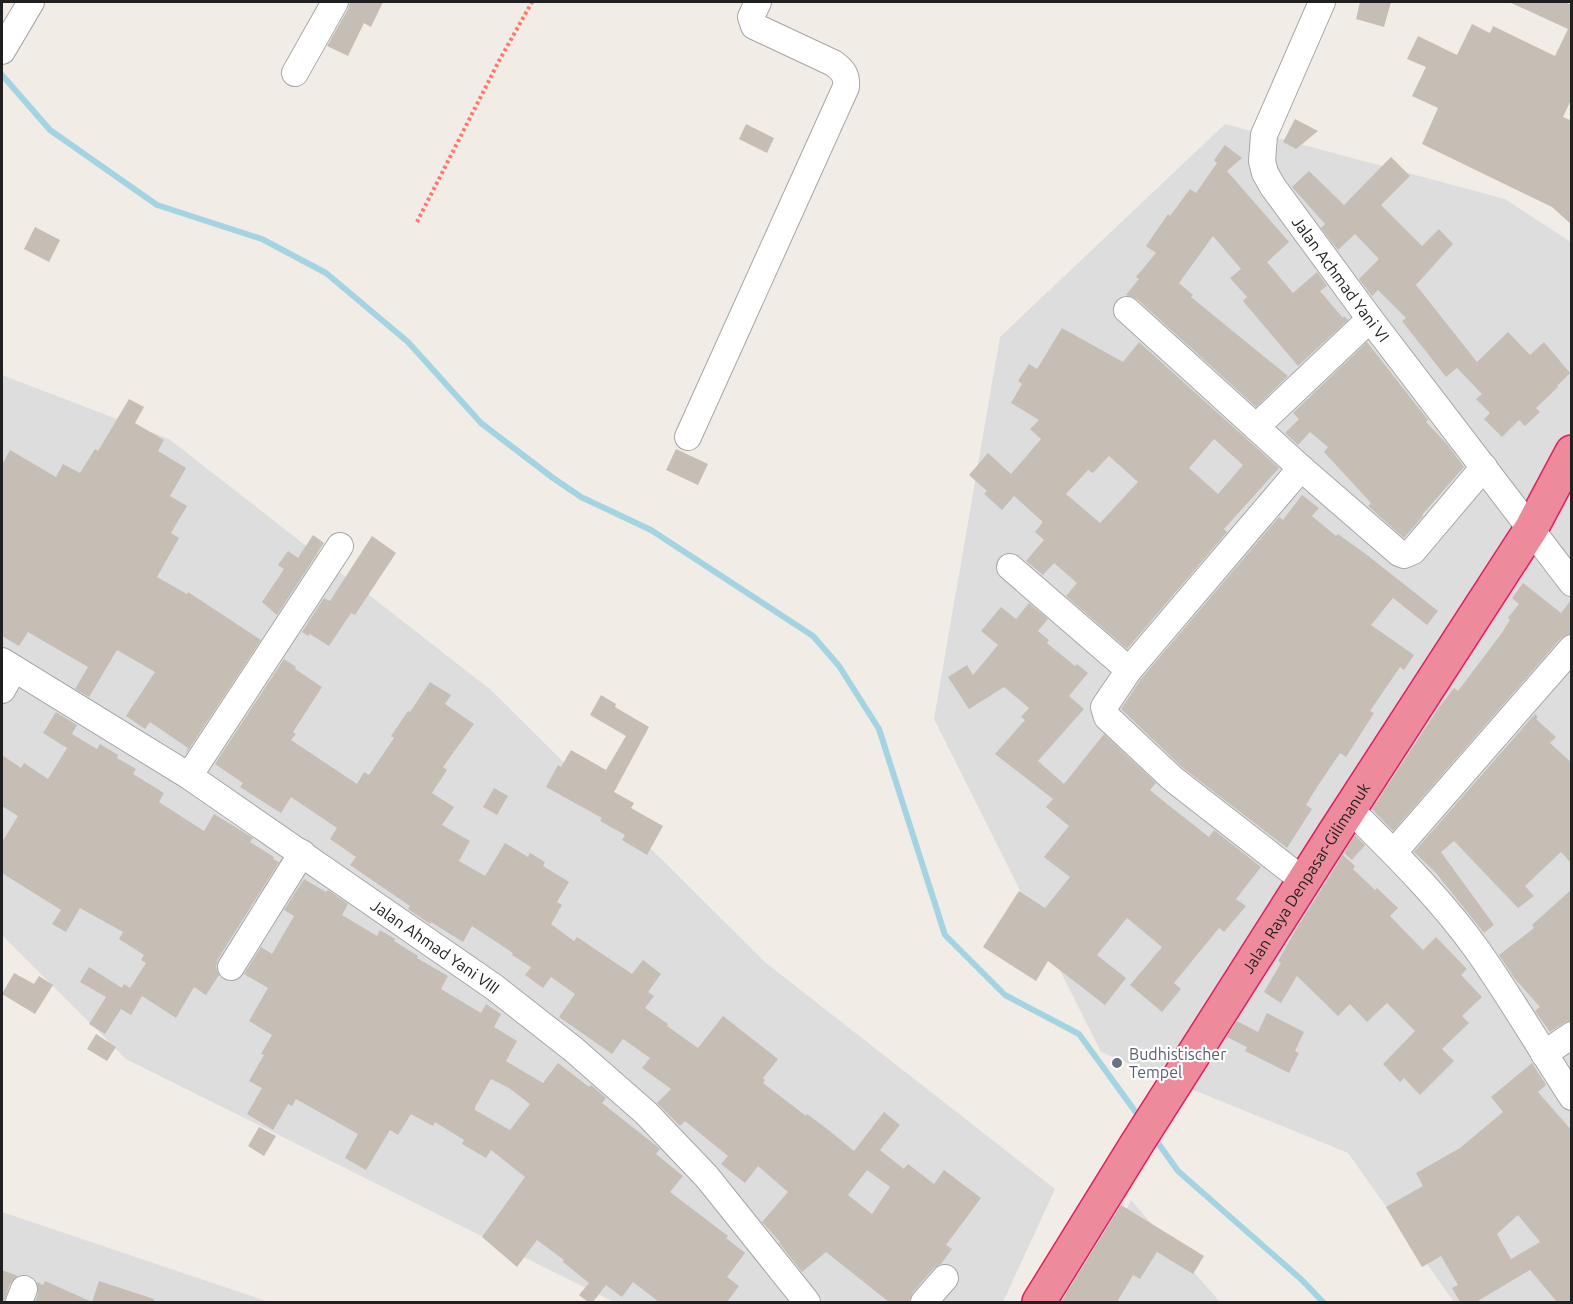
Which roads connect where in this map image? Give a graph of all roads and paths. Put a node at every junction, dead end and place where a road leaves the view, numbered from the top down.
1 (335, 2) edge
2 (532, 2) edge
3 (758, 2) edge
4 (1322, 2) edge
5 (26, 10) edge
6 (3, 48) edge
7 (295, 73) dead end
8 (417, 222) dead end
9 (1128, 310) dead end
10 (1370, 319) junction
11 (1256, 427) junction
12 (688, 437) dead end
13 (1572, 452) edge
14 (1484, 467) junction
15 (1301, 468) junction
16 (1531, 529) junction
17 (340, 546) dead end
18 (1010, 567) dead end
19 (1572, 583) edge
20 (1572, 648) edge
21 (1129, 670) junction
22 (6, 673) edge
23 (189, 776) junction
24 (1350, 809) junction
25 (302, 852) junction
26 (1394, 852) junction
27 (1304, 881) junction
28 (231, 967) dead end
29 (1572, 1035) edge
30 (1544, 1054) junction
31 (1572, 1097) edge
32 (945, 1278) dead end
33 (807, 1302) edge
34 (924, 1302) edge
35 (1039, 1302) edge

1 - 7 street
2 - 8 path
3 - 12 street
4 - 10 street, Jalan Achmad Yani VI
5 - 6 street
9 - 11 street
10 - 11 street
10 - 14 street, Jalan Achmad Yani VI
11 - 15 street
13 - 16 highway, Jalan Raya Denpasar-Gilimanuk
14 - 15 street
14 - 16 street, Jalan Achmad Yani VI
15 - 21 street
16 - 19 street, Jalan Achmad Yani VI
16 - 24 highway, Jalan Raya Denpasar-Gilimanuk
17 - 23 street
18 - 21 street
20 - 26 street
21 - 27 street
22 - 23 street, Jalan Ahmad Yani VIII
23 - 25 street, Jalan Ahmad Yani VIII
24 - 26 street
24 - 27 highway, Jalan Raya Denpasar-Gilimanuk
25 - 28 street
25 - 33 street, Jalan Ahmad Yani VIII
26 - 30 street
27 - 35 highway, Jalan Raya Denpasar-Gilimanuk
29 - 30 street
30 - 31 street
32 - 34 street

